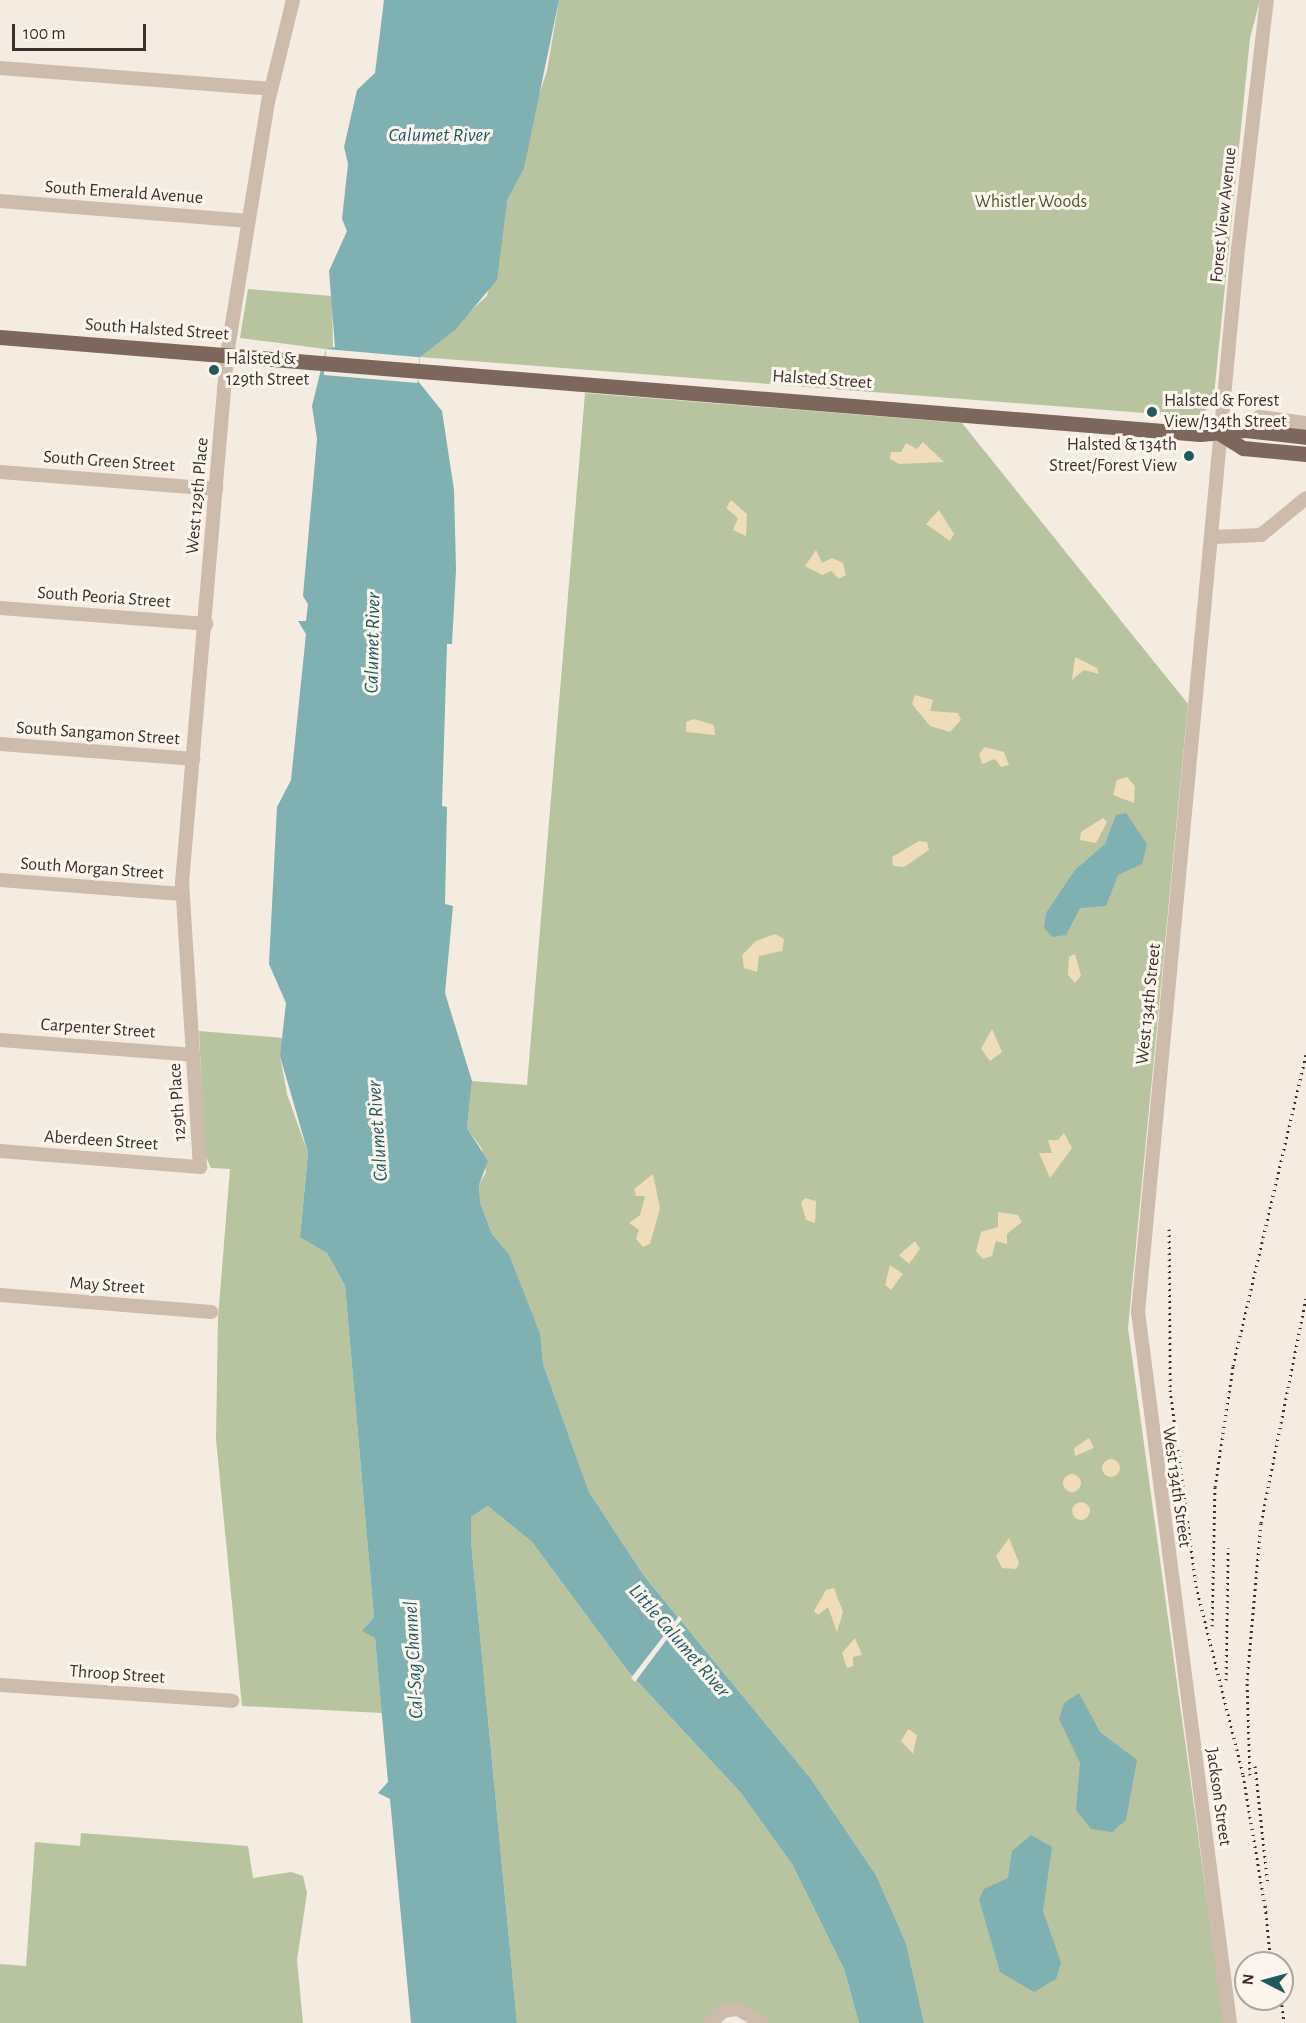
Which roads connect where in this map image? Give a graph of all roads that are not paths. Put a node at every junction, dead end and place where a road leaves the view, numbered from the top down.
1 (294, 0) edge
2 (1267, 0) edge
3 (0, 68) edge
4 (271, 89) junction
5 (0, 201) edge
6 (246, 221) junction
7 (0, 337) edge
8 (227, 355) junction
9 (419, 370) joint
10 (1259, 417) dead end
11 (1306, 423) edge
12 (1222, 435) junction
13 (1306, 437) edge
14 (1306, 454) edge
15 (0, 472) edge
16 (216, 489) junction
17 (1306, 498) edge
18 (1213, 537) junction
19 (0, 608) edge
20 (206, 624) junction
21 (0, 744) edge
22 (193, 759) junction
23 (0, 880) edge
24 (182, 894) junction
25 (189, 1000) joint
26 (0, 1040) edge
27 (193, 1055) junction
28 (0, 1151) edge
29 (200, 1167) joint
30 (0, 1295) edge
31 (211, 1312) dead end
32 (1170, 1576) joint
33 (0, 1685) edge
34 (232, 1701) dead end
35 (711, 2023) edge
36 (761, 2023) edge
37 (1230, 2023) edge

1 - 4 street, West 129th Place
2 - 12 street, Forest View Avenue
3 - 4 street
4 - 6 street, West 129th Place
5 - 6 street, South Emerald Avenue
6 - 8 street, West 129th Place
7 - 8 main road, South Halsted Street
8 - 9 main road, South Halsted Street
8 - 16 street, West 129th Place
9 - 12 main road, Halsted Street
10 - 11 street
12 - 13 main road, Halsted Street
12 - 14 main road, Halsted Street
12 - 18 street, West 134th Street
15 - 16 street, South Green Street
16 - 20 street, West 129th Place
17 - 18 street
18 - 32 street, West 134th Street
19 - 20 street, South Peoria Street
20 - 22 street, West 129th Place
21 - 22 street, South Sangamon Street
22 - 24 street, West 129th Place
23 - 24 street, South Morgan Street
24 - 25 street, West 129th Place
25 - 27 street, 129th Place
26 - 27 street, Carpenter Street
27 - 29 street, 129th Place
28 - 29 street, Aberdeen Street
30 - 31 street, May Street
32 - 37 street, Jackson Street
33 - 34 street, Throop Street
35 - 36 street

